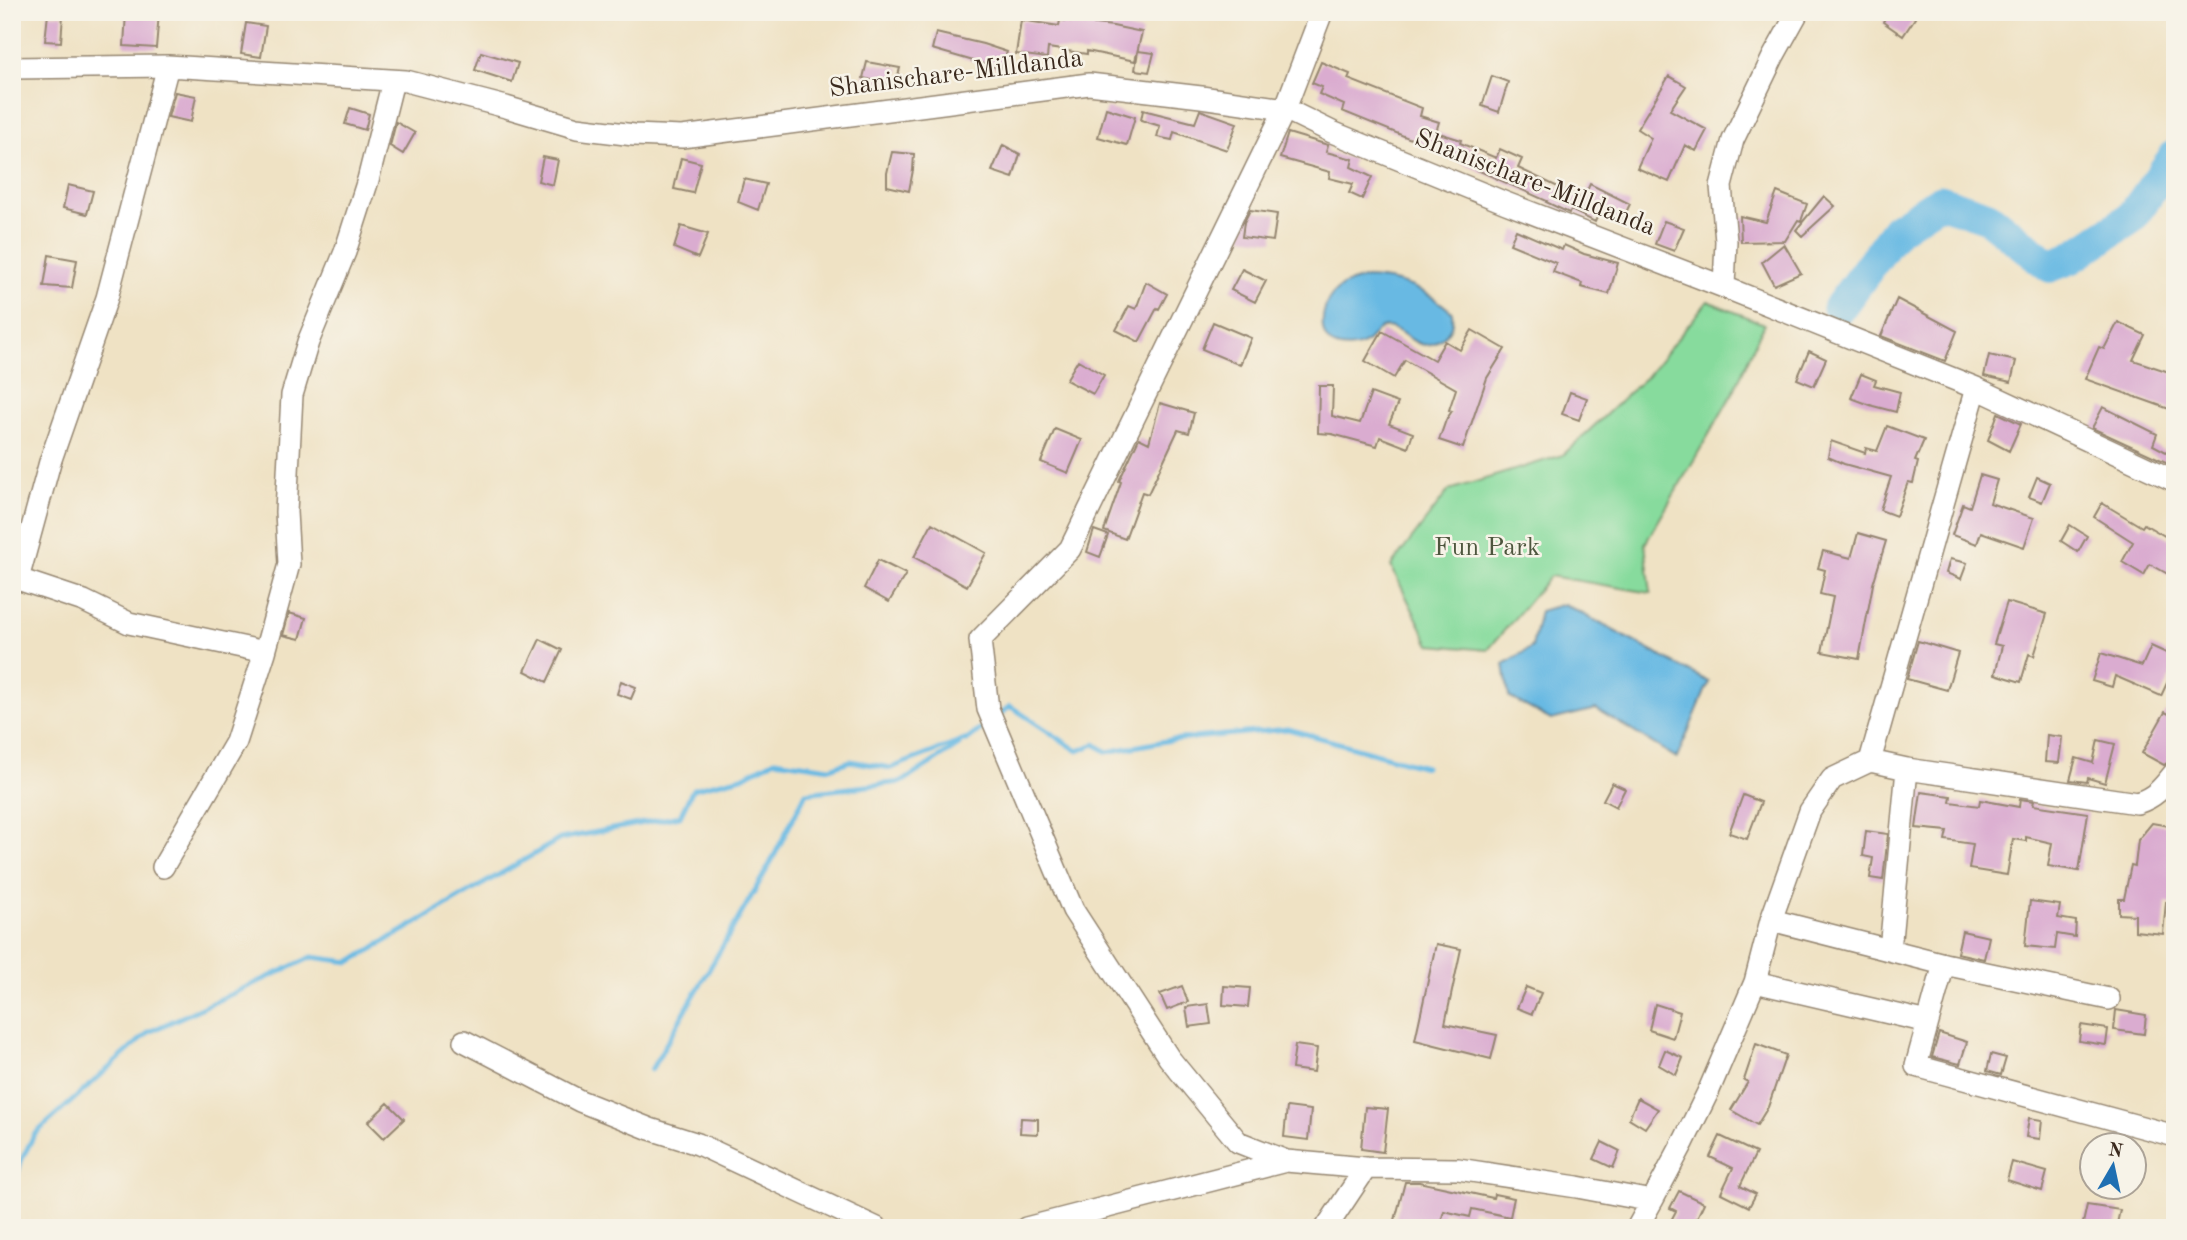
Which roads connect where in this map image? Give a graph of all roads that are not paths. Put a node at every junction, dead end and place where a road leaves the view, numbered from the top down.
1 (1322, 12) edge
2 (1798, 12) edge
3 (167, 66) junction
4 (12, 68) edge
5 (393, 80) junction
6 (1284, 109) junction
7 (1724, 287) junction
8 (1976, 388) junction
9 (2175, 481) edge
10 (15, 580) edge
11 (265, 652) junction
12 (1870, 761) junction
13 (1907, 769) junction
14 (2175, 772) edge
15 (163, 867) dead end
16 (1771, 920) junction
17 (1890, 950) junction
18 (1944, 964) junction
19 (1755, 982) junction
20 (2109, 999) dead end
21 (1928, 1022) junction
22 (464, 1041) dead end
23 (2175, 1136) edge
24 (1286, 1161) junction
25 (1366, 1168) junction
26 (1652, 1201) junction
27 (877, 1228) edge
28 (1026, 1228) edge
29 (1326, 1228) edge
30 (1637, 1228) edge

1 - 6 street
2 - 7 street
3 - 4 street, Shanischare-Milldanda
3 - 5 street, Shanischare-Milldanda
3 - 10 street
5 - 6 street, Shanischare-Milldanda
5 - 11 street
6 - 7 street, Shanischare-Milldanda
6 - 24 street
7 - 8 street, Shanischare-Milldanda
8 - 9 street, Shanischare-Milldanda
8 - 12 street
10 - 11 street
11 - 15 street
12 - 13 street
12 - 16 street
13 - 14 street
13 - 17 street
16 - 17 street
16 - 19 street
17 - 18 street
18 - 20 street
18 - 21 street
19 - 21 street
19 - 26 street
21 - 23 street
22 - 27 street
24 - 25 street
24 - 28 street
25 - 26 street
25 - 29 street
26 - 30 street

